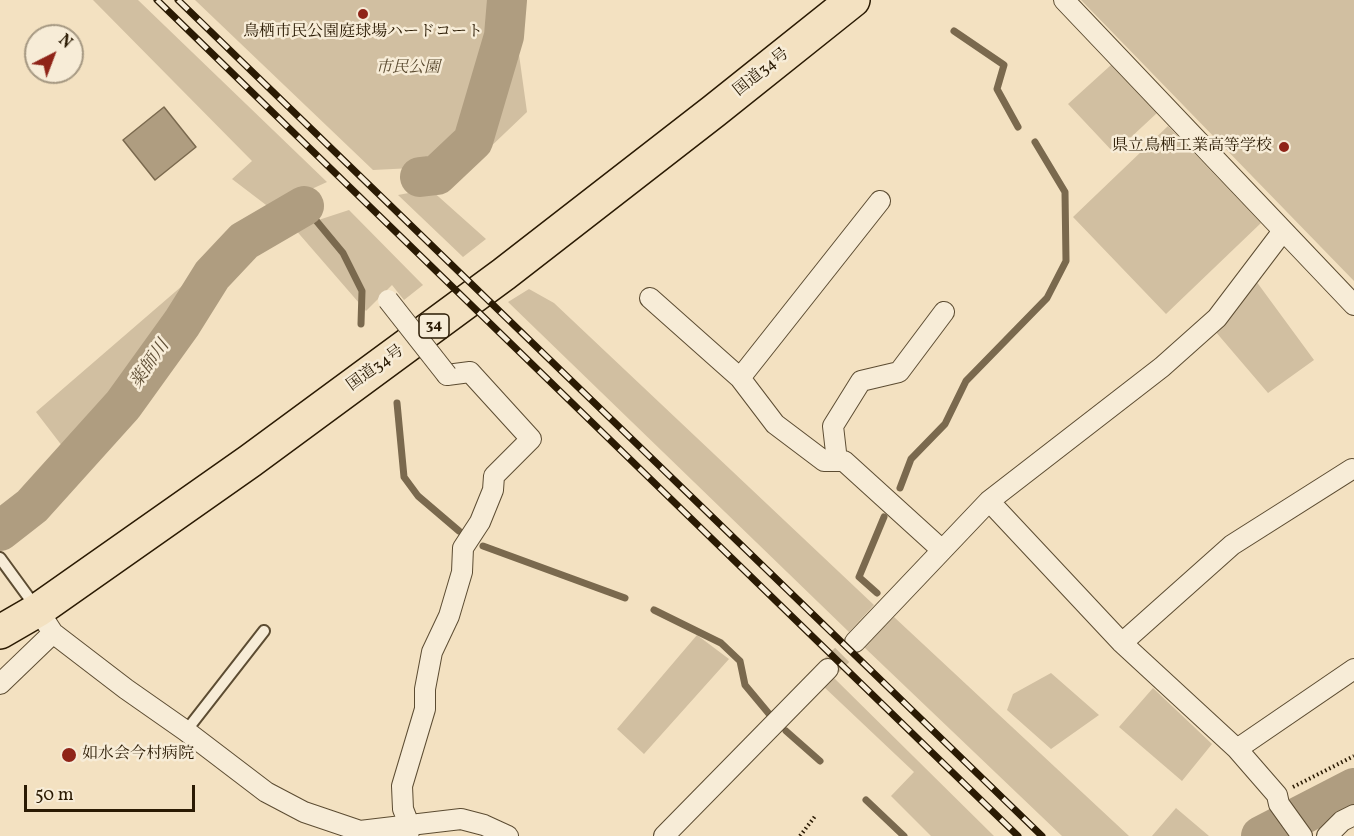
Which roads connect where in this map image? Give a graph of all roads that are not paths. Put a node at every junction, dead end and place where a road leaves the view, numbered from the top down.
1 (853, 0) edge
2 (1064, 0) edge
3 (879, 201) dead end
4 (1283, 231) junction
5 (650, 298) dead end
6 (388, 300) dead end
7 (1354, 305) edge
8 (944, 312) dead end
9 (740, 378) junction
10 (837, 461) junction
11 (1352, 469) dead end
12 (989, 501) junction
13 (942, 550) junction
14 (0, 558) edge
15 (45, 622) junction
16 (264, 631) dead end
17 (0, 632) edge
18 (855, 642) tunnel mouth
19 (1122, 643) junction
20 (828, 669) tunnel mouth
21 (1354, 669) edge
22 (0, 684) edge
23 (186, 731) junction
24 (1237, 749) junction
25 (1354, 815) edge
26 (409, 831) edge
27 (508, 836) edge
28 (664, 836) edge
29 (1302, 836) edge
30 (1327, 836) edge

1 - 15 highway, 国道34号 / 34
2 - 4 street
3 - 9 street
4 - 7 street
4 - 12 street
5 - 9 street
6 - 26 street, bridge
8 - 10 street
9 - 10 street
10 - 13 street
11 - 19 street
12 - 13 street
12 - 19 street
13 - 18 street
14 - 15 lane
15 - 17 highway, 国道34号 / 34
15 - 22 street
15 - 23 street
16 - 23 lane
19 - 24 street
20 - 28 street
21 - 24 street
23 - 26 street
24 - 29 street
25 - 30 street
26 - 27 street

